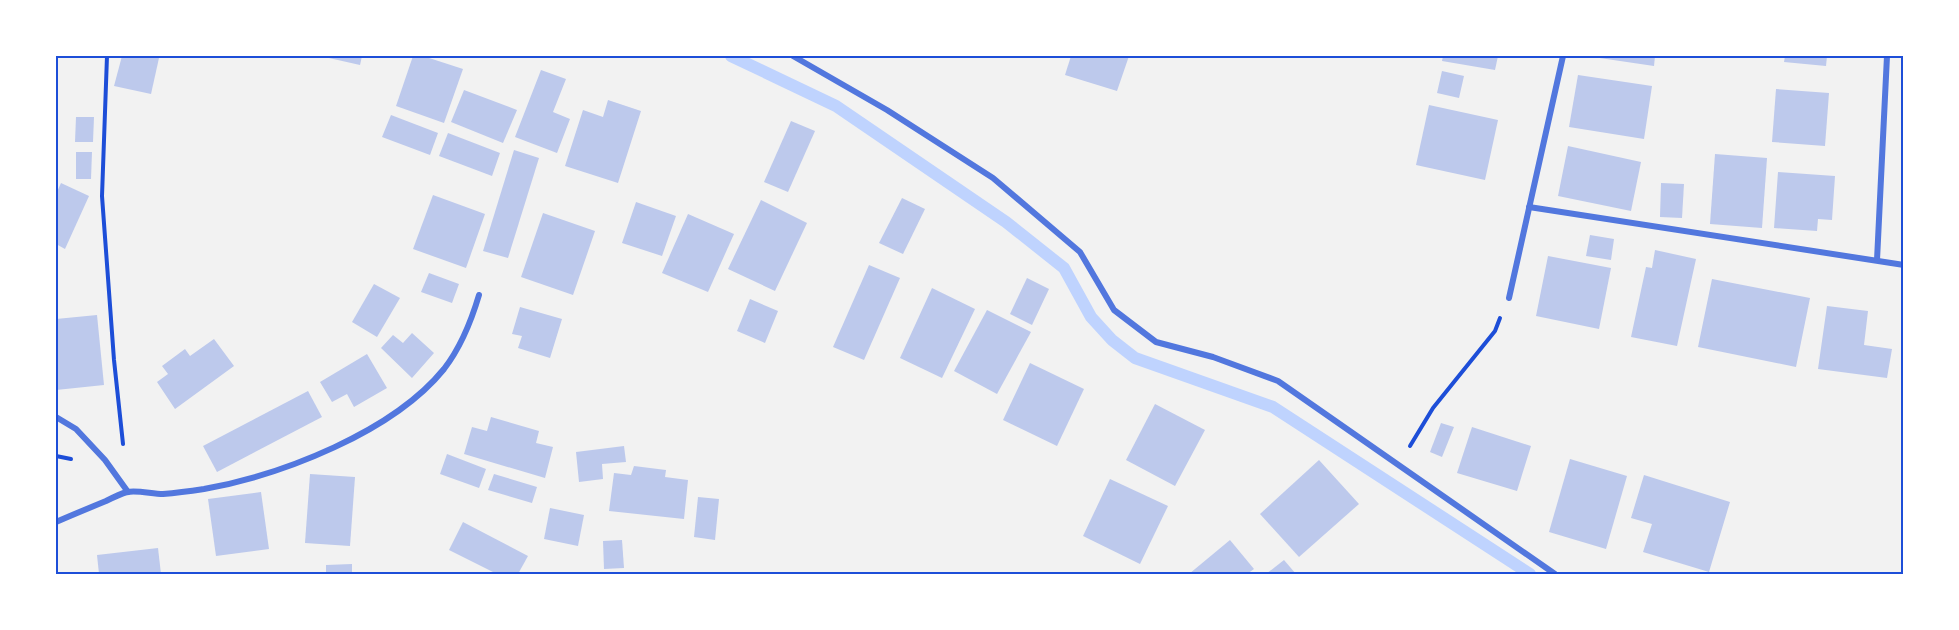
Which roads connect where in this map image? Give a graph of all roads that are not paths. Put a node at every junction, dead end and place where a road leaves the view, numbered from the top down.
1 (793, 56) edge
2 (1563, 56) edge
3 (1887, 56) edge
4 (1529, 207) junction
5 (1877, 260) junction
6 (1904, 265) edge
7 (479, 295) dead end
8 (1509, 298) road end
9 (56, 417) edge
10 (128, 492) junction
11 (56, 522) edge
12 (1555, 574) edge

1 - 12 street
2 - 4 street
3 - 5 street
4 - 5 street
4 - 8 street
5 - 6 street
7 - 10 street
9 - 10 street
10 - 11 street

